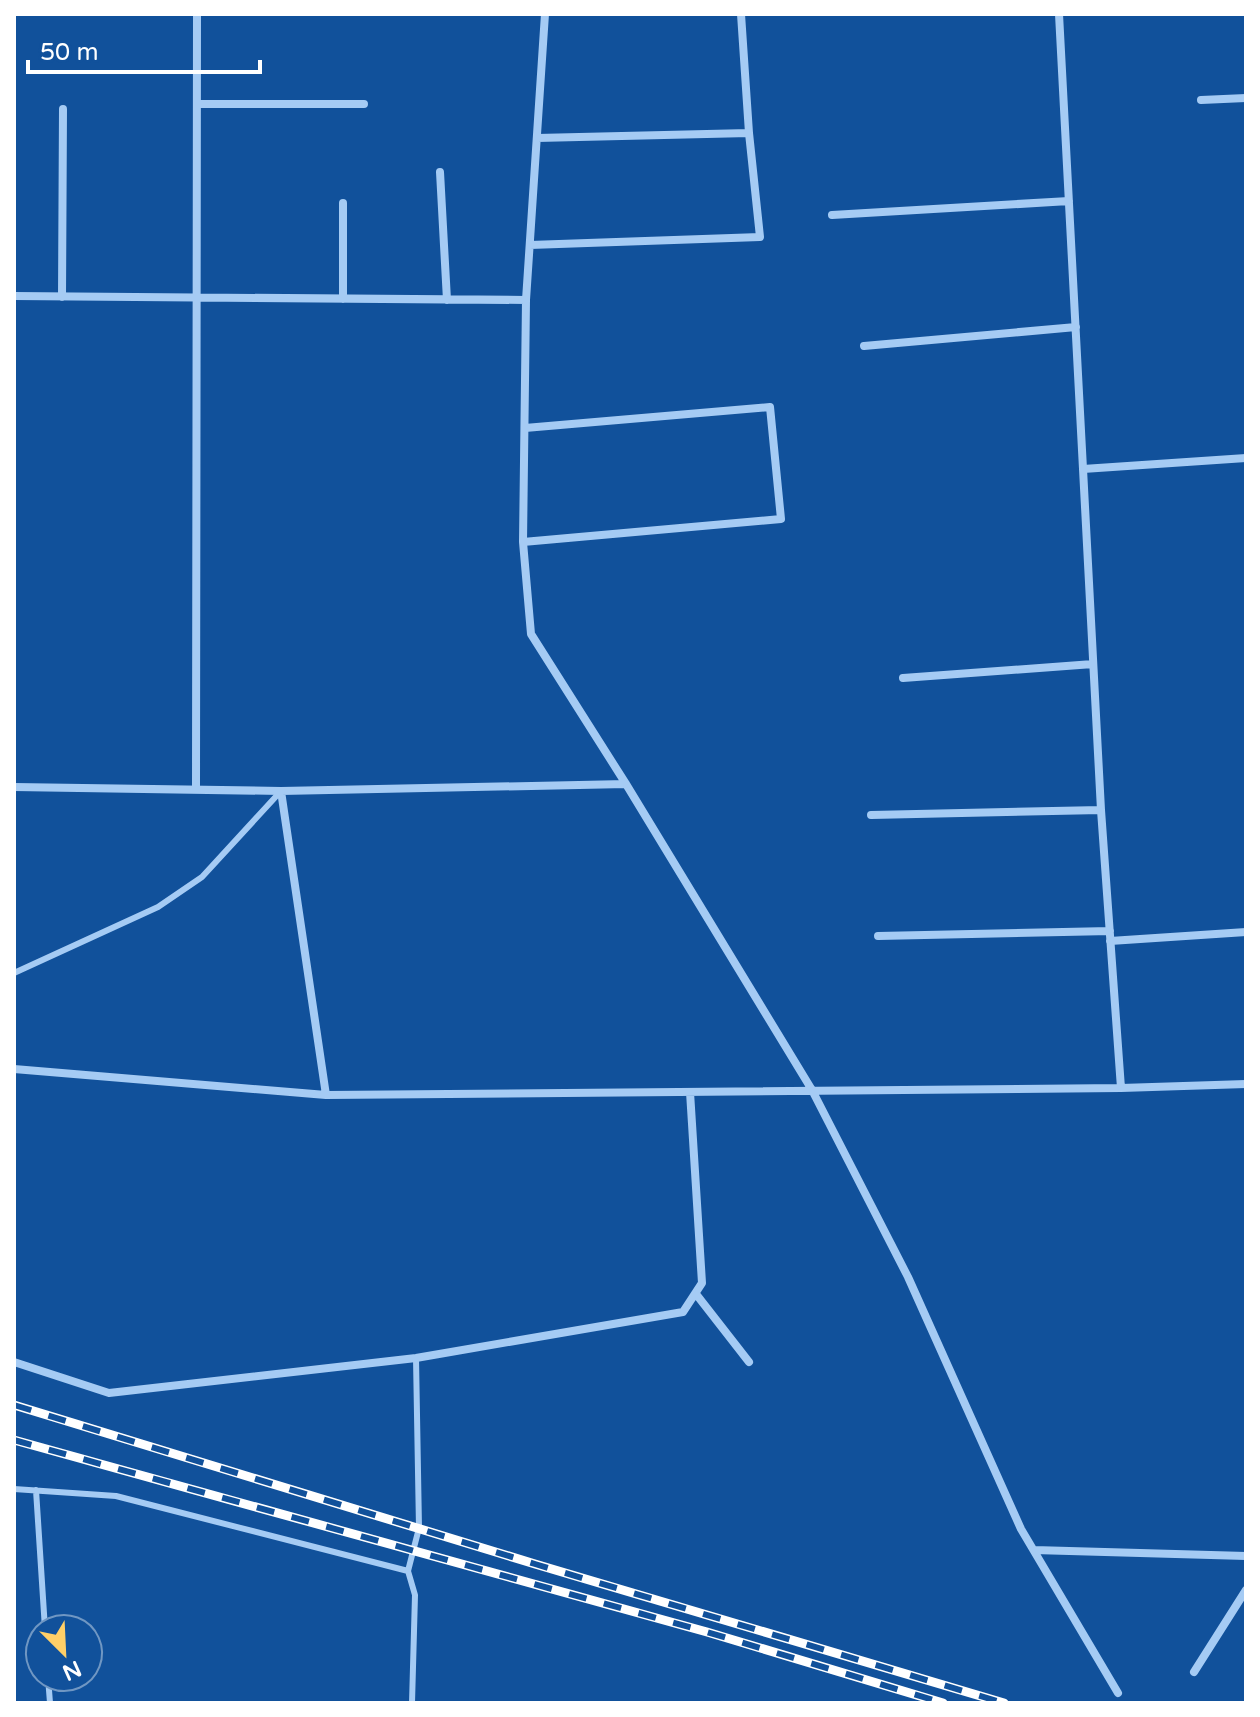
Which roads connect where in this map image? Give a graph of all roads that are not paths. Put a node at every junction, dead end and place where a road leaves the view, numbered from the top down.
1 (197, 14) edge
2 (545, 14) edge
3 (741, 14) edge
4 (1059, 14) edge
5 (1246, 98) edge
6 (1201, 100) dead end
7 (197, 104) junction
8 (364, 104) dead end
9 (63, 109) dead end
10 (749, 133) junction
11 (537, 138) junction
12 (440, 172) dead end
13 (1069, 201) junction
14 (343, 203) dead end
15 (832, 215) dead end
16 (530, 245) junction
17 (14, 296) edge
18 (62, 297) junction
19 (197, 298) junction
20 (343, 299) junction
21 (447, 300) junction
22 (526, 300) junction
23 (1076, 327) junction
24 (864, 346) dead end
25 (525, 428) junction
26 (1246, 458) edge
27 (1083, 469) junction
28 (523, 542) junction
29 (1093, 664) junction
30 (903, 678) dead end
31 (626, 784) junction
32 (14, 787) edge
33 (196, 790) junction
34 (281, 791) junction
35 (1101, 810) junction
36 (871, 815) dead end
37 (1246, 932) edge
38 (878, 936) dead end
39 (1110, 936) junction
40 (14, 973) edge
41 (14, 1069) edge
42 (1246, 1084) edge
43 (1121, 1088) junction
44 (812, 1090) junction
45 (690, 1092) junction
46 (326, 1095) junction
47 (696, 1294) junction
48 (416, 1358) junction
49 (14, 1362) edge
50 (749, 1362) dead end
51 (14, 1489) edge
52 (36, 1490) junction
53 (1034, 1550) junction
54 (1246, 1556) edge
55 (408, 1571) junction
56 (1246, 1590) edge
57 (44, 1613) edge
58 (1194, 1672) dead end
59 (1118, 1693) dead end
60 (412, 1703) edge

1 - 7 street
2 - 11 street
3 - 10 street
4 - 13 street
5 - 6 street
7 - 8 street
7 - 19 street
9 - 18 street
10 - 11 street
10 - 16 street
11 - 16 street
12 - 21 street
13 - 15 street
13 - 23 street
14 - 20 street
16 - 22 street
17 - 18 street
18 - 19 street
19 - 20 street
19 - 33 street
20 - 21 street
21 - 22 street
22 - 25 street
23 - 24 street
23 - 27 street
25 - 28 street
25 - 28 street
26 - 27 street
27 - 29 street
28 - 31 street
29 - 30 street
29 - 35 street
31 - 34 street
31 - 44 street
32 - 33 street
33 - 34 street
34 - 40 lane
34 - 46 street
35 - 36 street
35 - 39 street
37 - 39 street
38 - 39 street
39 - 43 street
41 - 46 street
42 - 43 street
43 - 44 street
44 - 45 street
44 - 53 street
45 - 46 street
45 - 47 street
47 - 48 street
47 - 50 street
48 - 49 street
48 - 55 lane
51 - 52 lane
52 - 55 lane
52 - 57 lane
53 - 54 street
53 - 59 street
55 - 60 lane
56 - 58 street

